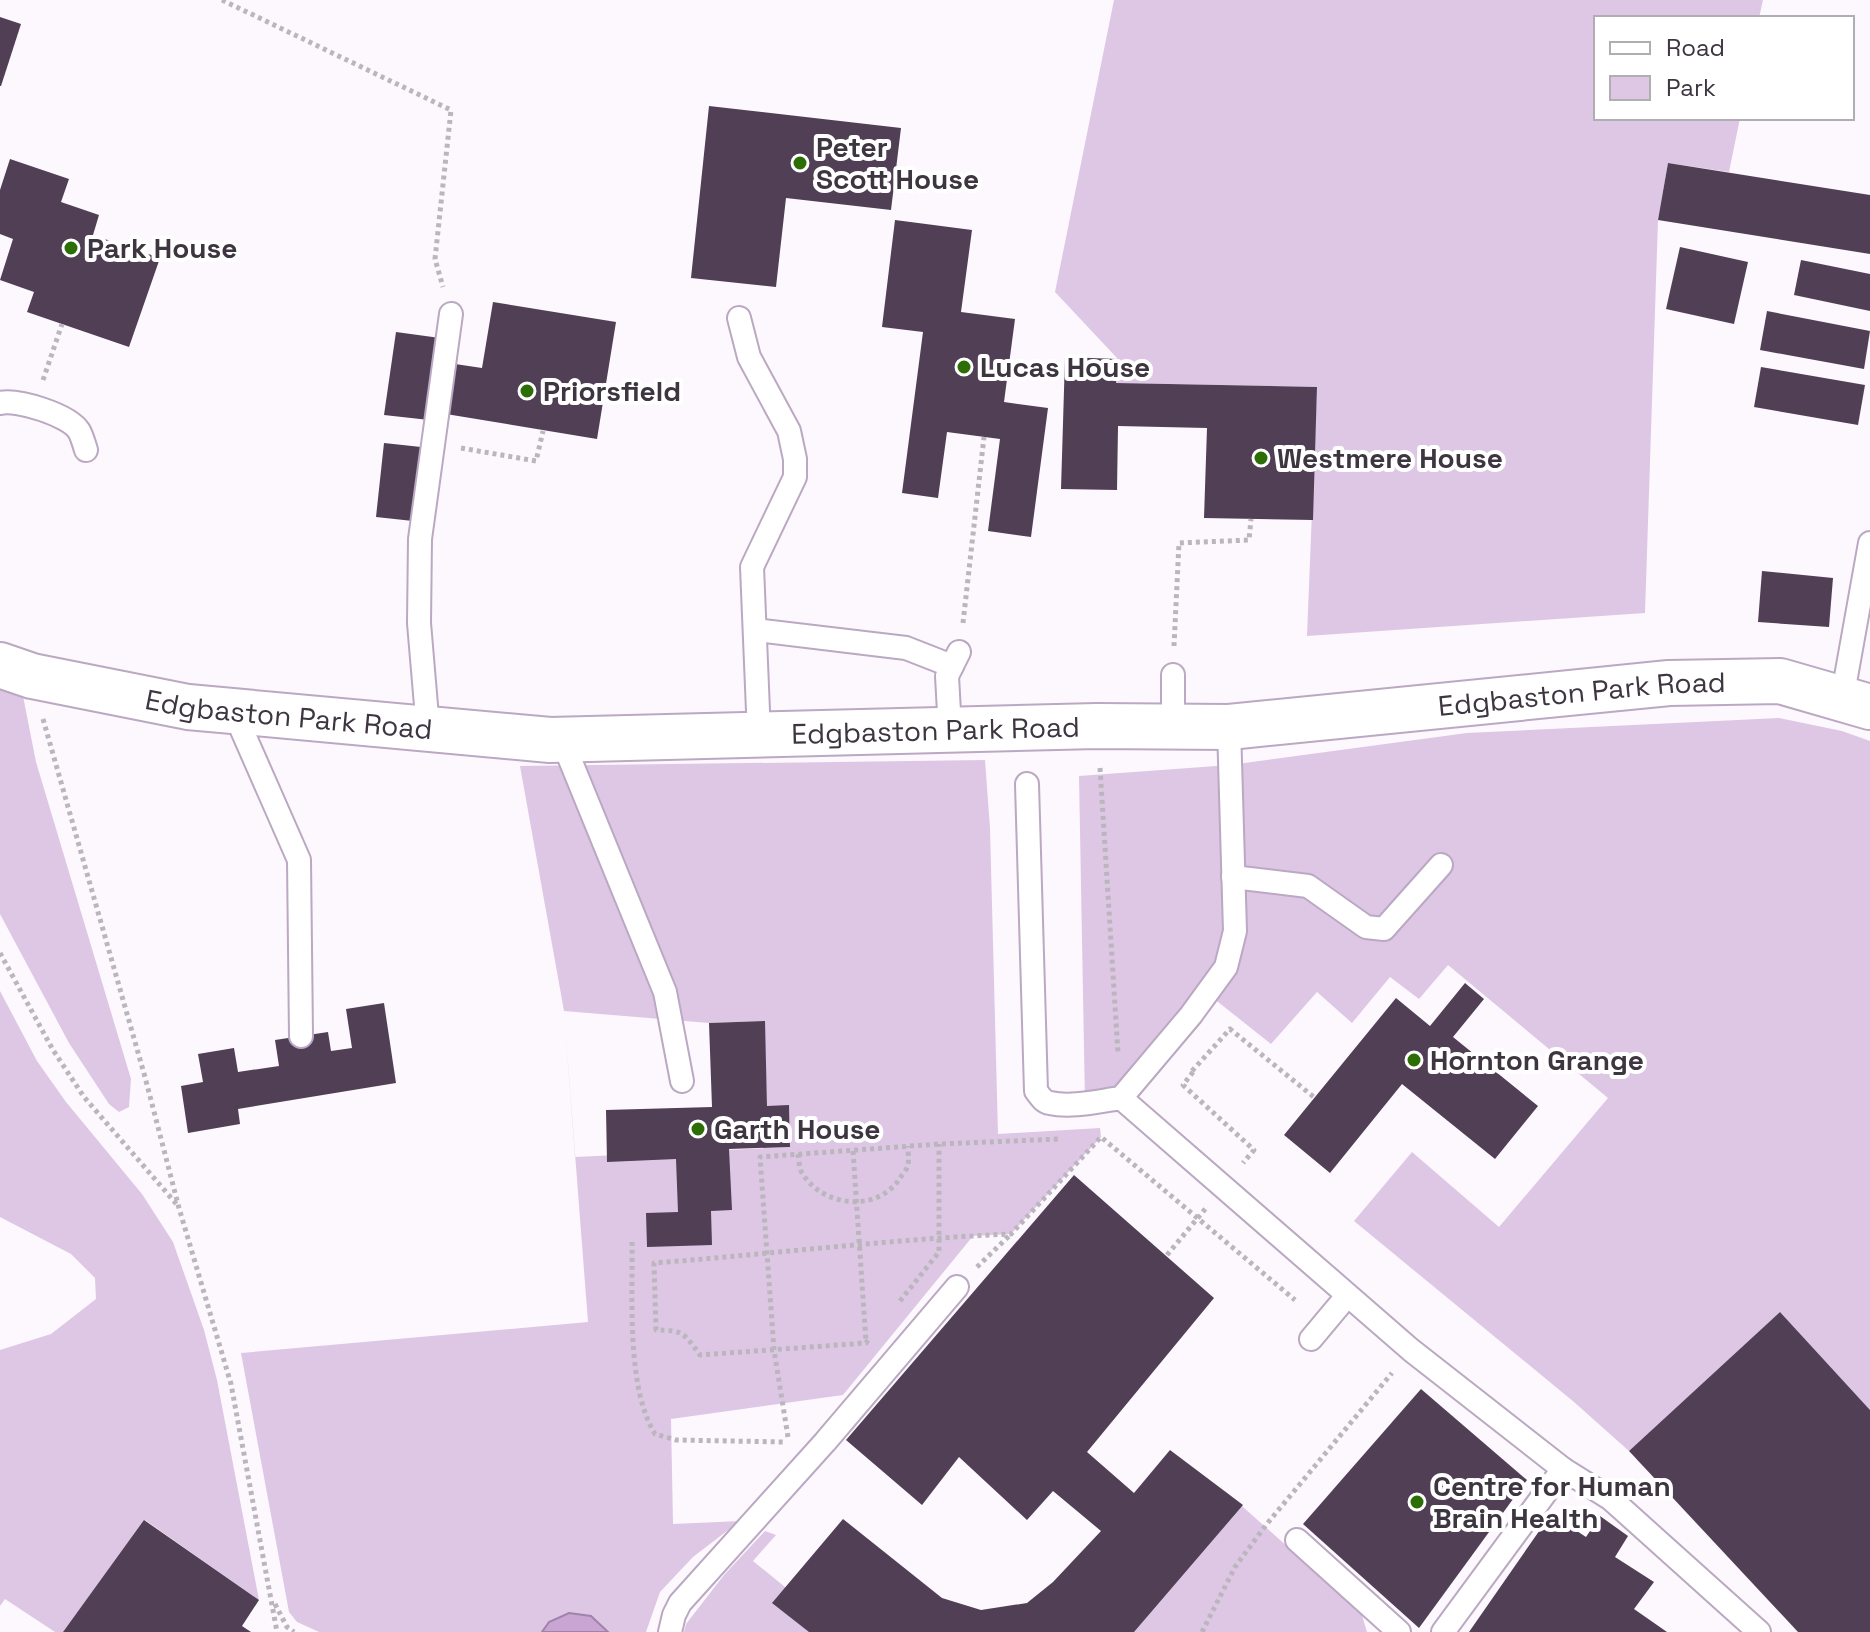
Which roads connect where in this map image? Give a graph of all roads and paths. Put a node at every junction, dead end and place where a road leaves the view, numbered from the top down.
1 (222, 0) edge
2 (451, 314) joint
3 (739, 318) dead end
4 (62, 324) dead end
5 (0, 403) edge
6 (34, 407) junction
7 (543, 431) dead end
8 (984, 437) dead end
9 (433, 443) junction
10 (86, 450) dead end
11 (1251, 519) dead end
12 (1870, 543) edge
13 (756, 630) junction
14 (956, 659) junction
15 (16, 670) edge
16 (1173, 675) joint
17 (1856, 703) edge
18 (234, 712) junction
19 (1097, 726) junction
20 (1173, 727) junction
21 (1229, 727) junction
22 (428, 729) junction
23 (950, 730) junction
24 (759, 735) junction
25 (562, 740) junction
26 (1027, 784) dead end
27 (1441, 865) dead end
28 (1233, 877) junction
29 (0, 953) edge
30 (301, 1036) dead end
31 (1163, 1049) junction
32 (682, 1081) dead end
33 (1121, 1098) junction
34 (1315, 1098) dead end
35 (1086, 1137) dead end
36 (1101, 1137) junction
37 (1071, 1138) dead end
38 (939, 1144) junction
39 (908, 1146) junction
40 (853, 1151) junction
41 (798, 1154) junction
42 (856, 1202) junction
43 (179, 1208) junction
44 (1011, 1234) junction
45 (939, 1237) junction
46 (632, 1242) dead end
47 (858, 1246) junction
48 (768, 1255) junction
49 (957, 1287) joint
50 (1347, 1296) junction
51 (1295, 1300) dead end
52 (893, 1309) dead end
53 (875, 1332) dead end
54 (1311, 1339) dead end
55 (866, 1343) junction
56 (774, 1350) junction
57 (1411, 1350) junction
58 (1563, 1469) junction
59 (1297, 1540) dead end
60 (272, 1597) junction
61 (277, 1632) edge
62 (294, 1632) edge
63 (670, 1632) edge
64 (1202, 1632) edge
65 (1399, 1632) edge
66 (1443, 1632) edge
67 (1759, 1632) edge

1 - 2 path
2 - 9 lane
3 - 13 lane
4 - 6 path
5 - 6 lane
6 - 10 lane
7 - 9 path
8 - 14 path
9 - 22 lane
11 - 16 path
12 - 17 lane
13 - 14 lane
13 - 24 lane
14 - 23 lane
15 - 18 street, Edgbaston Park Road
15 - 43 path
16 - 20 lane
17 - 21 street, Edgbaston Park Road
18 - 22 street, Edgbaston Park Road
18 - 30 lane
19 - 20 street, Edgbaston Park Road
19 - 23 street, Edgbaston Park Road
19 - 33 path
20 - 21 street, Edgbaston Park Road
21 - 28 lane
22 - 25 street, Edgbaston Park Road
23 - 24 street, Edgbaston Park Road
24 - 25 street, Edgbaston Park Road
25 - 32 lane
26 - 33 lane
27 - 28 lane
28 - 31 lane
29 - 43 path
31 - 33 lane
31 - 34 path
33 - 50 lane
35 - 36 path
36 - 44 path
36 - 51 path
37 - 38 path
38 - 39 path
38 - 45 path
39 - 40 path
39 - 42 path
40 - 41 path
40 - 42 path
41 - 42 path
41 - 48 path
42 - 47 path
43 - 60 path
44 - 45 path
44 - 49 path
45 - 47 path
45 - 52 path
46 - 56 path
47 - 48 path
47 - 55 path
48 - 56 path
48 - 56 path
49 - 63 lane
50 - 54 lane
50 - 57 lane
53 - 55 path
55 - 56 path
57 - 58 lane
57 - 64 path
58 - 66 lane
58 - 67 lane
59 - 65 lane
60 - 61 path
60 - 62 path

